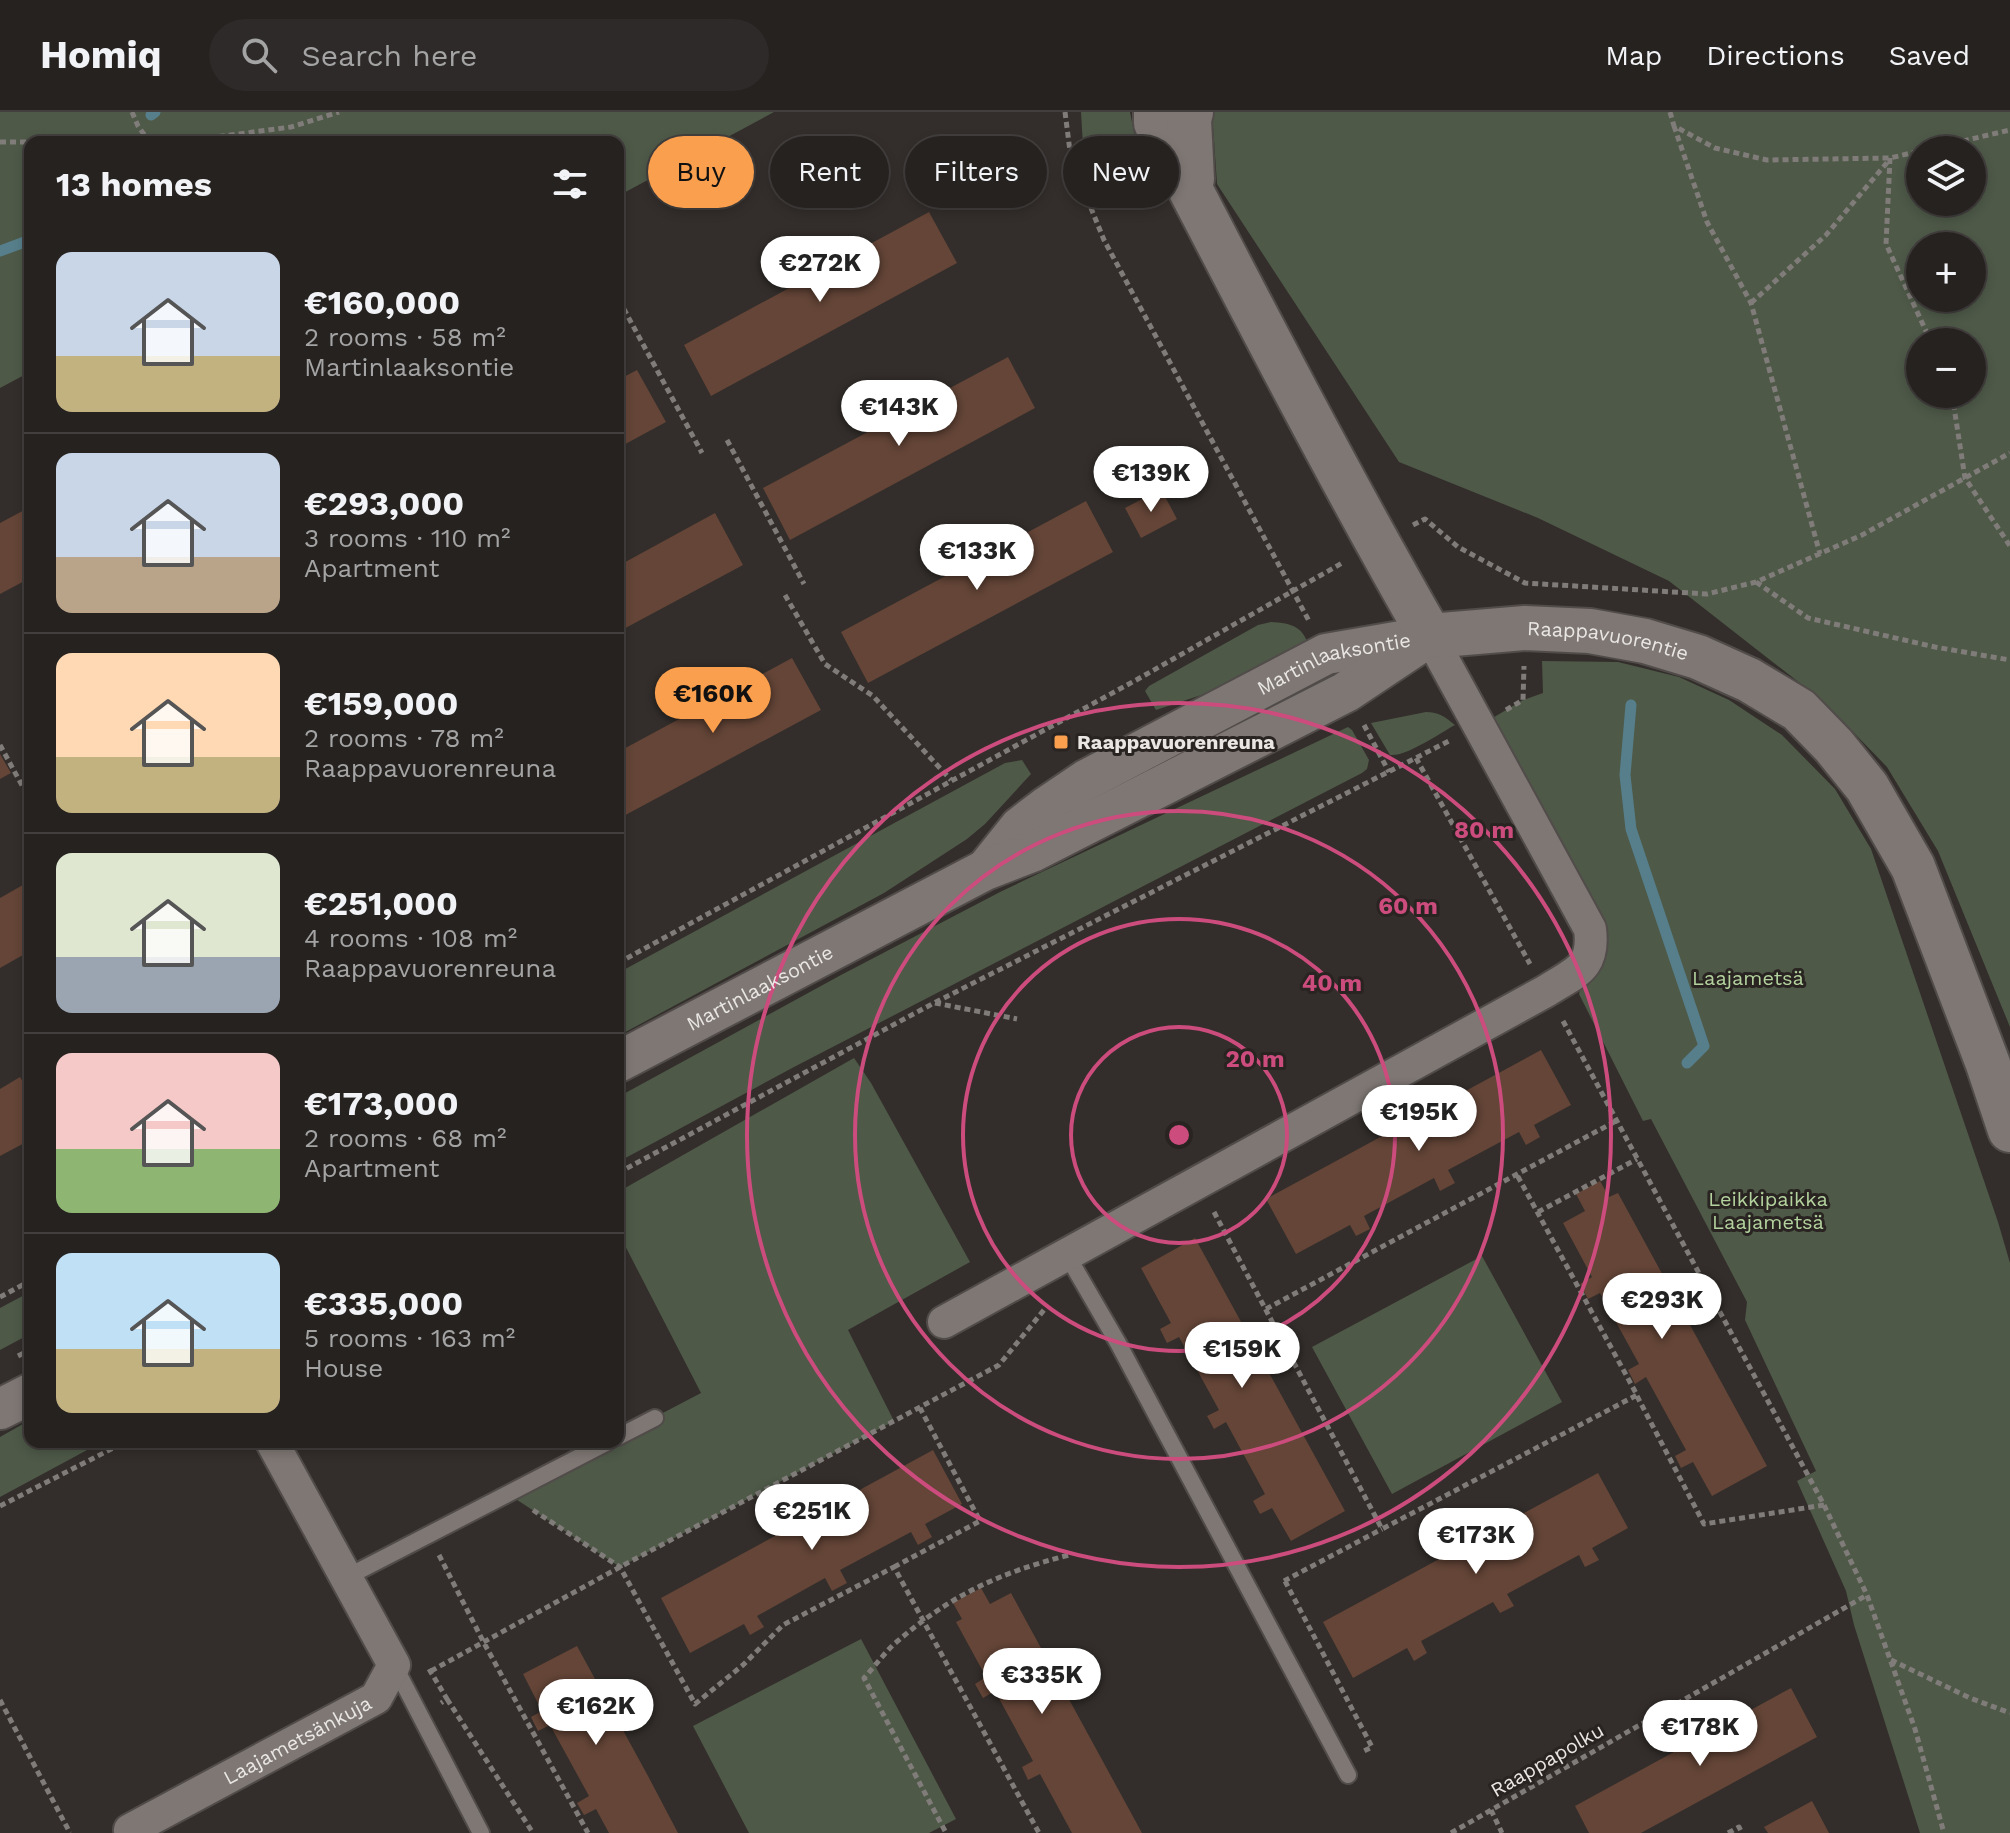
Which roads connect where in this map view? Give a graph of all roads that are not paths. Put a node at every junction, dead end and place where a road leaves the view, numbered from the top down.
1 (1156, 112) edge
2 (1191, 112) edge
3 (1193, 194) junction
4 (1430, 636) junction
5 (985, 870) junction
6 (624, 1059) edge
7 (2010, 1130) edge
8 (1071, 1263) junction
9 (944, 1322) dead end
10 (24, 1397) edge
11 (0, 1409) edge
12 (655, 1418) dead end
13 (624, 1434) edge
14 (275, 1448) edge
15 (596, 1448) edge
16 (347, 1577) junction
17 (394, 1665) junction
18 (1345, 1769) road end
19 (130, 1830) dead end
20 (481, 1833) edge

1 - 3 main road
2 - 3 main road
3 - 4 main road
4 - 5 street, Martinlaaksontie
4 - 5 street, Martinlaaksontie
4 - 7 main road, Raappavuorentie
4 - 8 street
5 - 6 street, Martinlaaksontie
8 - 9 street
8 - 18 lane
10 - 11 street
12 - 13 lane
14 - 16 street
15 - 16 lane
16 - 17 street
17 - 19 street, Laajametsänkuja
17 - 20 lane

